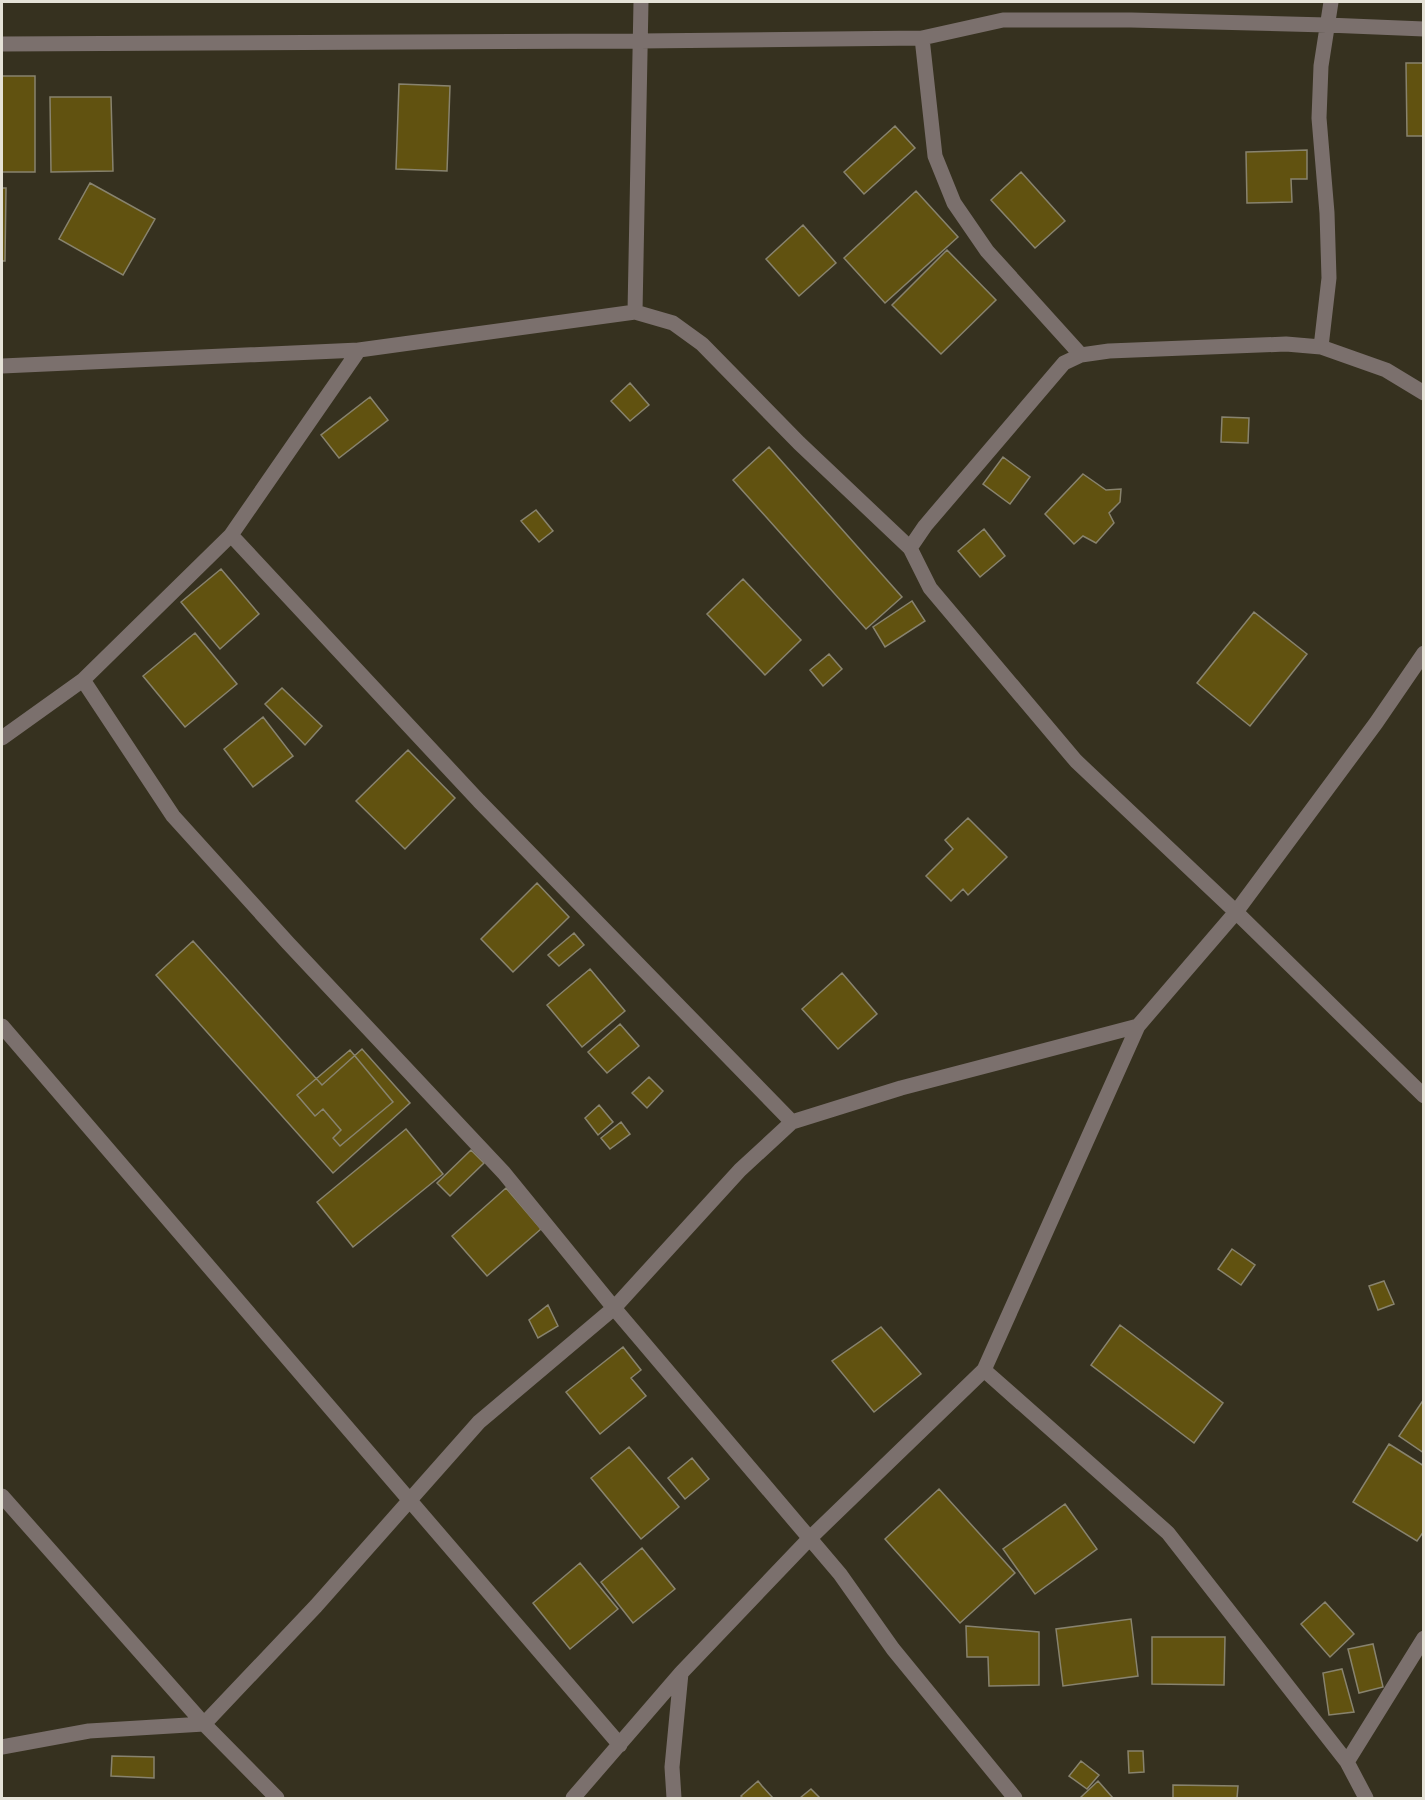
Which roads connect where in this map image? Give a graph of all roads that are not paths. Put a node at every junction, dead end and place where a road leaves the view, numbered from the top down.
1 (641, 2) edge
2 (1331, 2) edge
3 (1327, 25) junction
4 (1424, 29) edge
5 (922, 38) junction
6 (639, 41) junction
7 (2, 44) edge
8 (635, 312) junction
9 (1321, 347) junction
10 (360, 350) junction
11 (1080, 355) junction
12 (2, 366) edge
13 (1424, 393) edge
14 (231, 535) junction
15 (910, 548) junction
16 (1424, 653) edge
17 (83, 680) junction
18 (2, 738) edge
19 (1236, 912) junction
20 (2, 1026) edge
21 (1138, 1026) junction
22 (1424, 1096) edge
23 (792, 1122) junction
24 (614, 1308) junction
25 (984, 1370) junction
26 (2, 1496) edge
27 (410, 1502) junction
28 (809, 1539) junction
29 (1424, 1638) edge
30 (681, 1672) junction
31 (204, 1724) junction
32 (620, 1745) junction
33 (2, 1747) edge
34 (1347, 1762) junction
35 (277, 1798) edge
36 (573, 1798) edge
37 (674, 1798) edge
38 (1015, 1798) edge
39 (1366, 1798) edge

1 - 6 street
2 - 3 street
3 - 4 street
3 - 5 street
3 - 9 street
5 - 6 street
5 - 11 street
6 - 7 street
6 - 8 street
8 - 10 street
8 - 15 street
9 - 11 street
9 - 13 street
10 - 12 street
10 - 14 street
11 - 15 street
14 - 17 street
14 - 23 street
15 - 19 street
16 - 19 street
17 - 18 street
17 - 24 street
19 - 21 street
19 - 22 street
20 - 27 street
21 - 23 street
21 - 25 street
23 - 24 street
24 - 27 street
24 - 28 street
25 - 28 street
25 - 34 street
26 - 31 street
27 - 31 street
27 - 32 street
28 - 30 street
28 - 38 street
29 - 34 street
30 - 32 street
30 - 37 street
31 - 33 street
31 - 35 street
32 - 36 street
34 - 39 street

